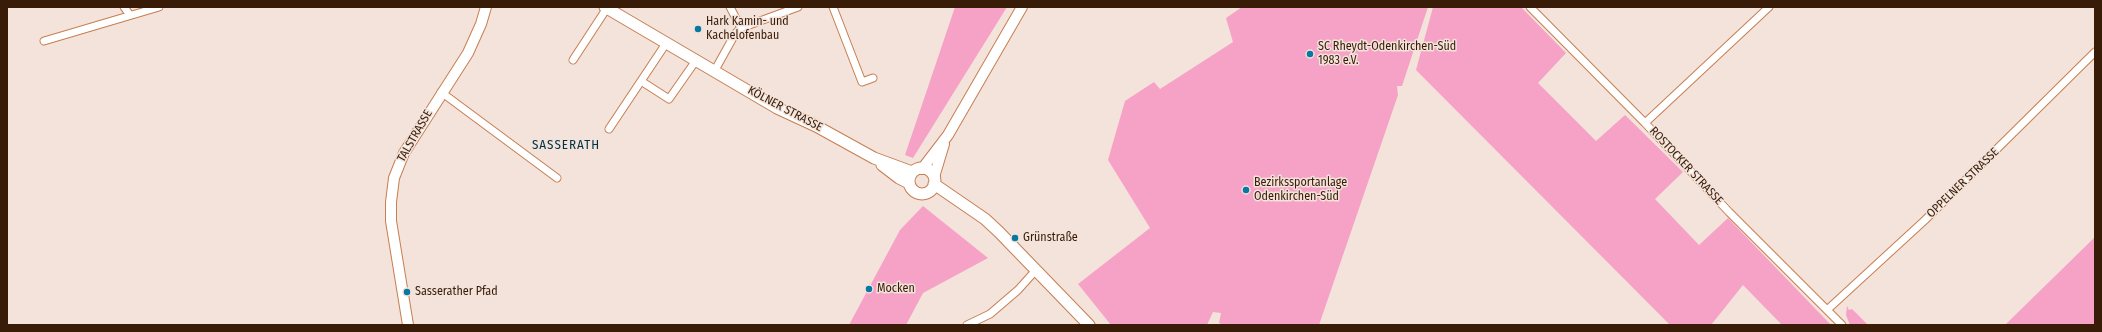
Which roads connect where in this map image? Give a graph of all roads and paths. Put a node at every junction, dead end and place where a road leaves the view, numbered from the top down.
1 (124, 7) edge
2 (159, 7) edge
3 (486, 7) edge
4 (730, 7) edge
5 (798, 7) edge
6 (832, 7) edge
7 (1022, 7) edge
8 (1530, 7) edge
9 (1769, 7) edge
10 (606, 8) edge
11 (130, 15) junction
12 (741, 28) junction
13 (44, 41) dead end
14 (667, 42) junction
15 (2095, 52) edge
16 (697, 59) junction
17 (573, 60) dead end
18 (715, 70) junction
19 (873, 78) dead end
20 (641, 81) junction
21 (441, 92) junction
22 (1645, 123) junction
23 (609, 129) dead end
24 (948, 135) junction
25 (914, 175) junction
26 (557, 178) dead end
27 (934, 181) junction
28 (927, 193) junction
29 (985, 220) junction
30 (1036, 270) junction
31 (1827, 310) junction
32 (979, 319) junction
33 (408, 325) edge
34 (967, 325) edge
35 (985, 325) edge
36 (1088, 325) edge
37 (1842, 325) edge

1 - 11 street
2 - 11 street
3 - 21 street, TALSTRASSE
4 - 12 street
5 - 12 street
6 - 19 street
7 - 24 street
8 - 22 street, ROSTOCKER STRASSE
9 - 22 street
10 - 14 main road, KÖLNER STRASSE
10 - 17 street, KÖLNER STRASSE
11 - 13 street
12 - 18 street
14 - 16 main road, KÖLNER STRASSE
14 - 20 street
15 - 31 street, OPPELNER STRASSE
16 - 18 main road, KÖLNER STRASSE
16 - 20 street
18 - 25 main road, KÖLNER STRASSE
20 - 23 street
21 - 26 street
21 - 33 street, TALSTRASSE
22 - 31 street, ROSTOCKER STRASSE
24 - 25 street
24 - 27 street
25 - 27 main road, KÖLNER STRASSE
25 - 28 main road, KÖLNER STRASSE
27 - 28 main road
27 - 29 main road, KÖLNER STRASSE
28 - 29 main road, KÖLNER STRASSE
29 - 30 main road, KÖLNER STRASSE
30 - 32 street
30 - 36 main road, KÖLNER STRASSE
31 - 37 street, ROSTOCKER STRASSE
32 - 34 street
32 - 35 street

